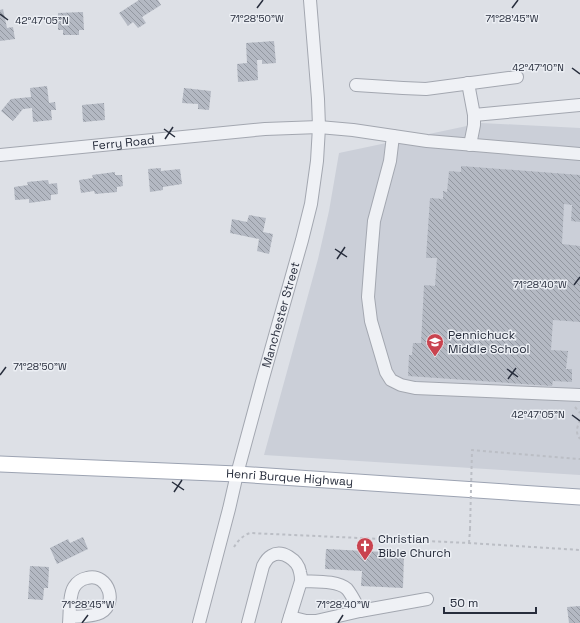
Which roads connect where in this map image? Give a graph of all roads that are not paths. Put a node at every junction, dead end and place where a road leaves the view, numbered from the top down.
1 (310, 0) edge
2 (518, 77) dead end
3 (468, 83) junction
4 (356, 85) dead end
5 (580, 105) edge
6 (474, 115) junction
7 (319, 127) junction
8 (393, 136) junction
9 (470, 145) junction
10 (580, 154) edge
11 (0, 155) edge
12 (580, 395) edge
13 (0, 464) edge
14 (237, 474) junction
15 (580, 497) edge
16 (301, 581) junction
17 (427, 599) dead end
18 (360, 611) junction
19 (289, 620) edge
20 (199, 623) edge
21 (248, 623) edge

1 - 7 street, Manchester Street
2 - 3 street
3 - 4 street
3 - 6 street
5 - 6 street
6 - 9 street
7 - 8 street, Ferry Road
7 - 11 street, Ferry Road
7 - 14 street, Manchester Street
8 - 9 street, Ferry Road
8 - 12 street
9 - 10 street, Ferry Road
13 - 14 main road, Henri Burque Highway
14 - 15 main road, Henri Burque Highway
14 - 20 street, Manchester Street
16 - 18 street
16 - 19 street
16 - 21 street
17 - 18 street
18 - 19 street

